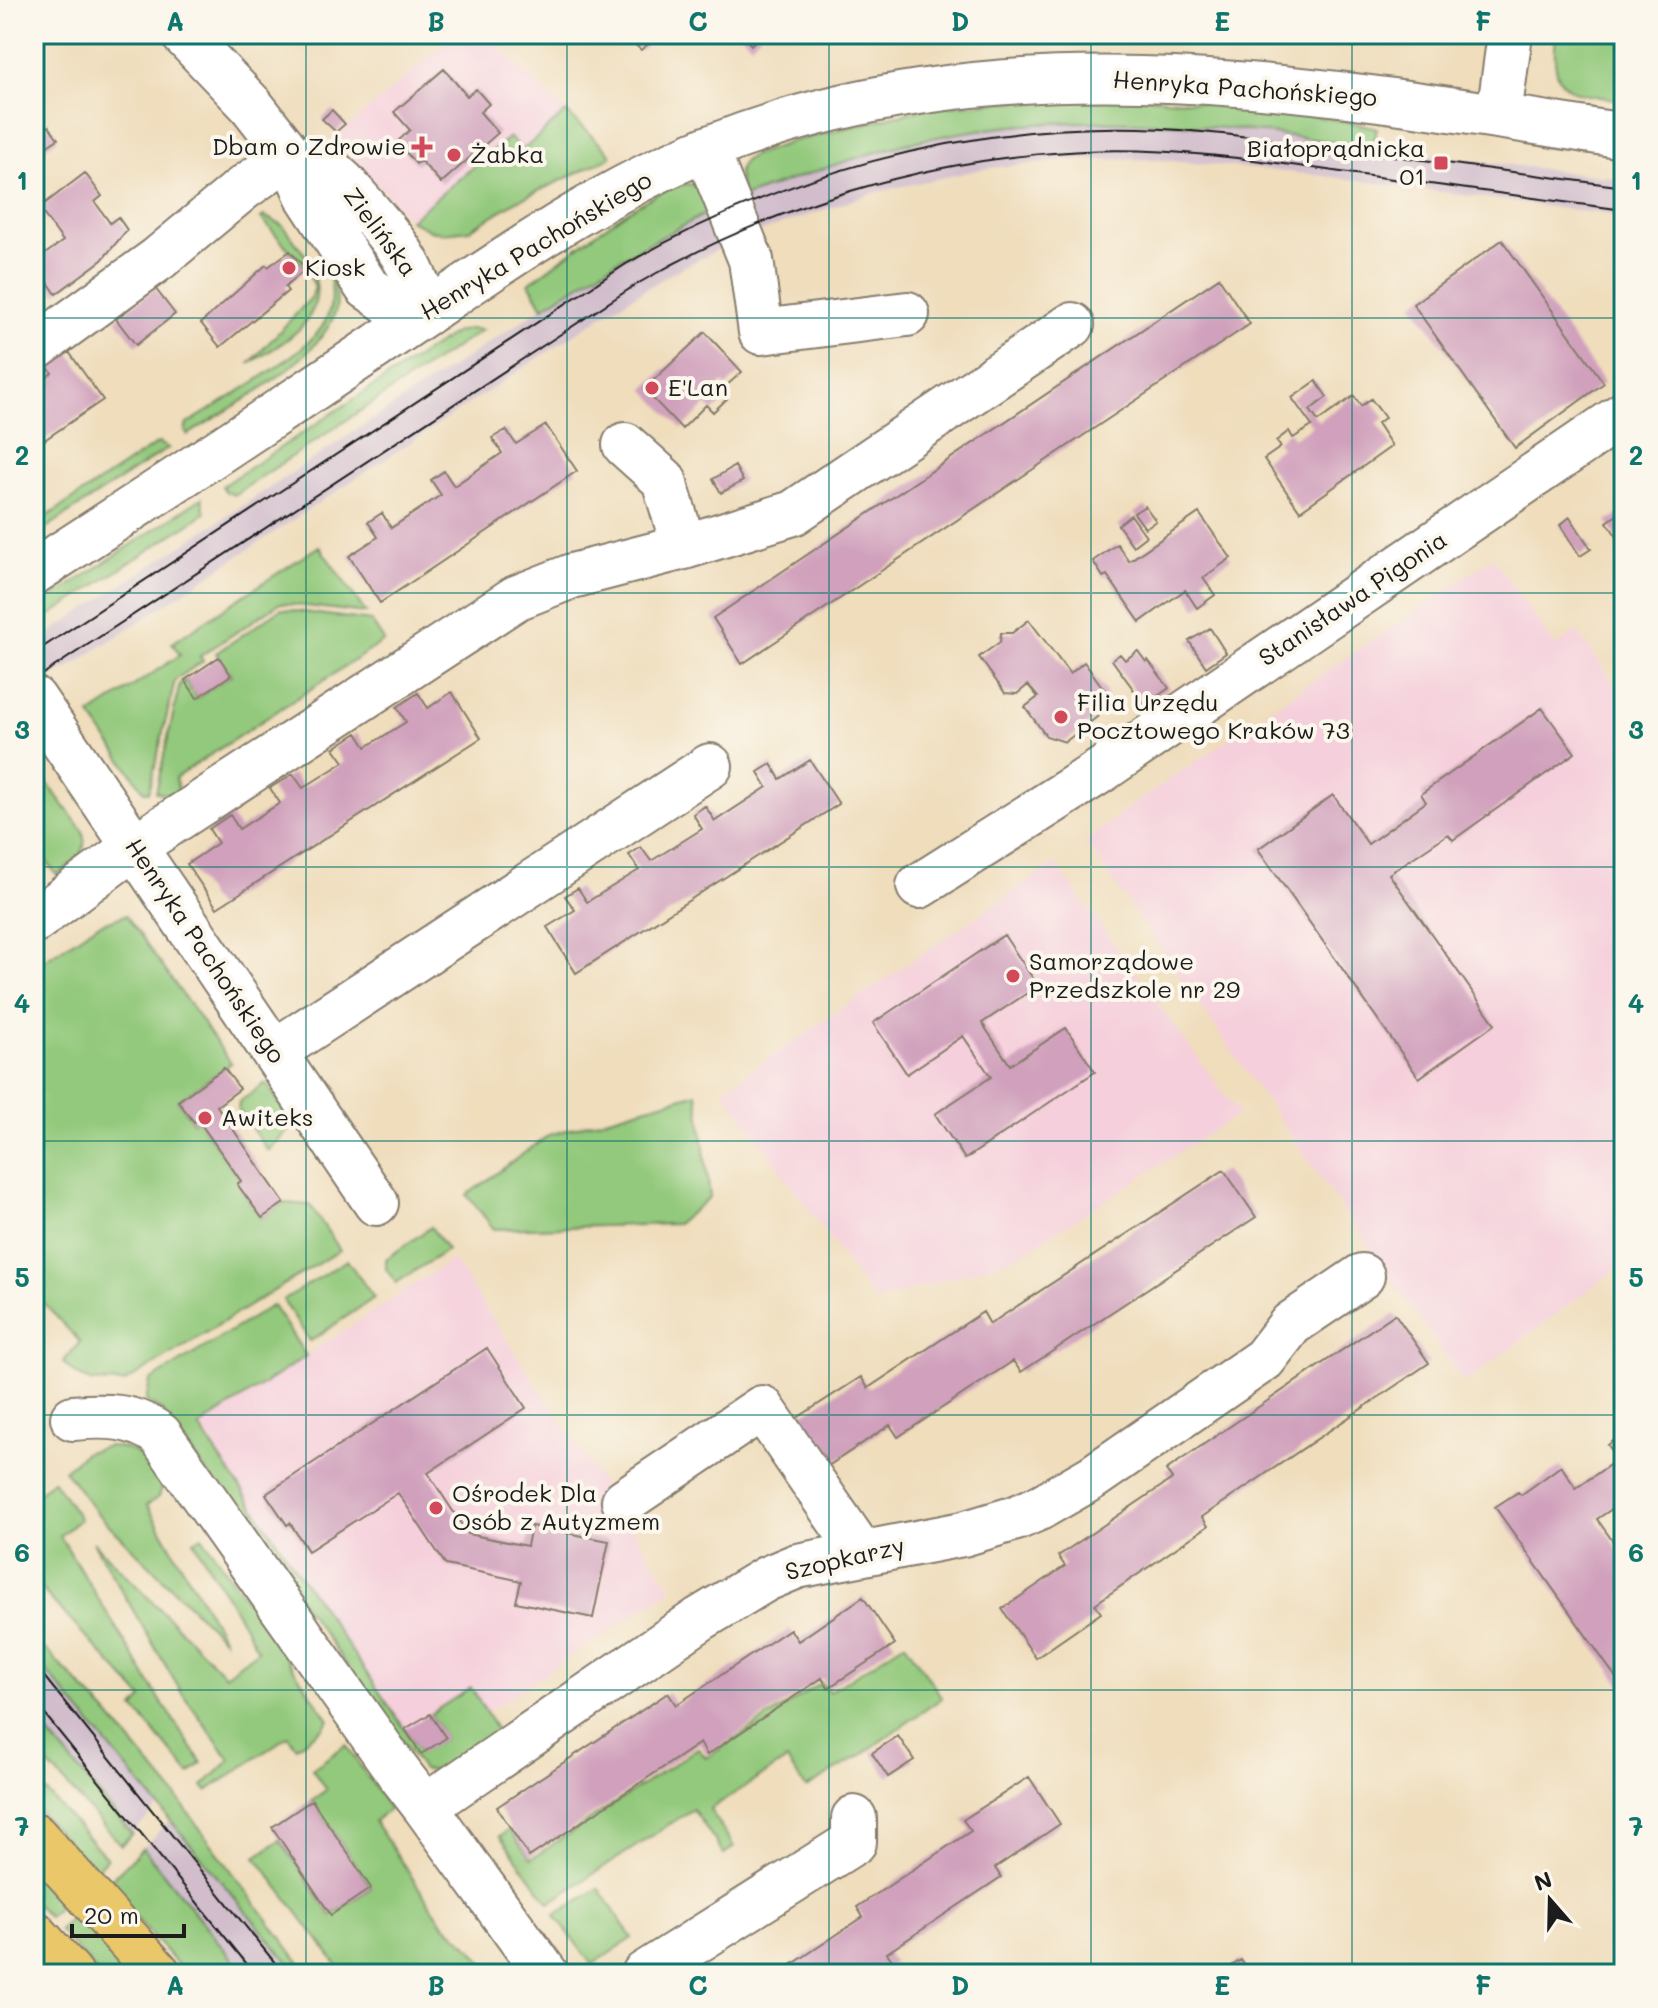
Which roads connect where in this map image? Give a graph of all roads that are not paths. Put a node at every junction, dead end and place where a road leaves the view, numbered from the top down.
1 (183, 34) edge
2 (1510, 34) edge
3 (1499, 115) junction
4 (1624, 136) edge
5 (706, 149) junction
6 (290, 155) junction
7 (426, 313) junction
8 (907, 314) dead end
9 (1072, 325) dead end
10 (34, 349) edge
11 (1624, 414) edge
12 (625, 445) dead end
13 (684, 547) junction
14 (34, 572) edge
15 (34, 699) edge
16 (710, 766) dead end
17 (134, 847) junction
18 (919, 886) dead end
19 (34, 921) edge
20 (274, 1052) junction
21 (376, 1203) dead end
22 (1362, 1276) dead end
23 (73, 1418) dead end
24 (624, 1501) dead end
25 (861, 1552) junction
26 (425, 1807) junction
27 (854, 1818) dead end
28 (34, 1835) edge
29 (34, 1933) edge
30 (71, 1974) edge
31 (159, 1974) edge
32 (546, 1974) edge
33 (644, 1974) edge

1 - 6 street, Zielińska
2 - 3 street
3 - 4 street, Henryka Pachońskiego
3 - 5 street, Henryka Pachońskiego
5 - 7 street, Henryka Pachońskiego
5 - 8 street
6 - 7 street, Zielińska
6 - 10 street
7 - 14 street, Henryka Pachońskiego
9 - 13 street
11 - 18 street, Stanisława Pigonia
12 - 13 street
13 - 17 street
15 - 17 street, Henryka Pachońskiego
16 - 20 street
17 - 19 street
17 - 20 street, Henryka Pachońskiego
20 - 21 street, Henryka Pachońskiego
22 - 25 street, Szopkarzy
23 - 26 street
24 - 25 street
25 - 26 street, Szopkarzy
26 - 32 street
27 - 33 street
28 - 31 main road
29 - 30 main road

